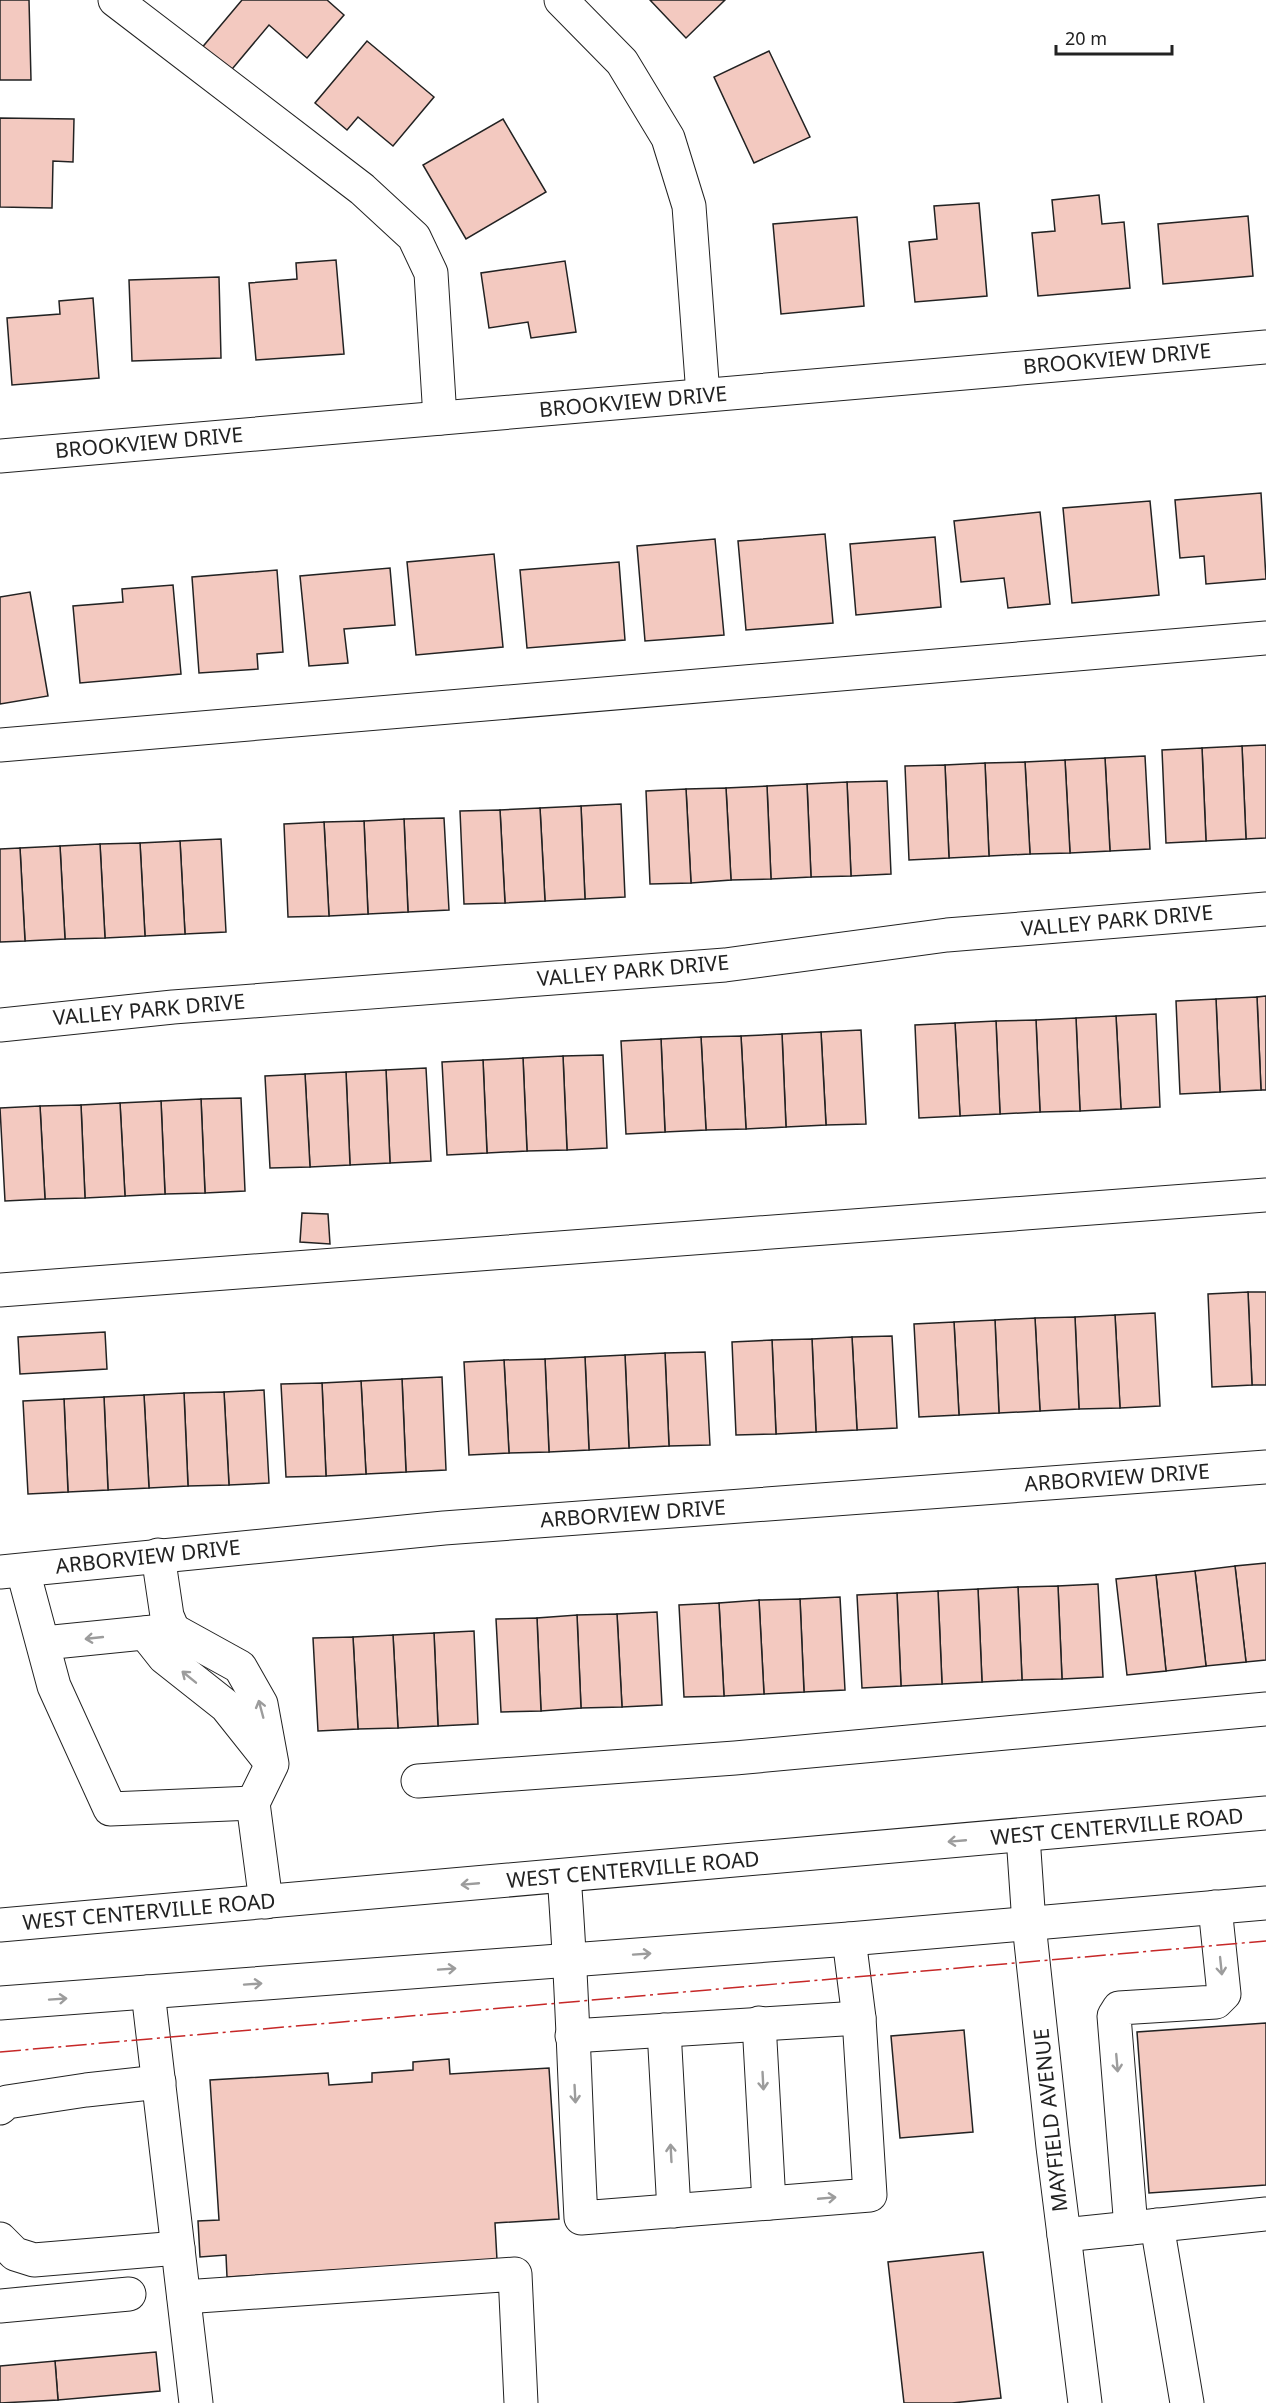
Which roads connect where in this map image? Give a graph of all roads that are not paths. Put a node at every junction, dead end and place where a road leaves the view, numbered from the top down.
1 (115, 0) edge
2 (561, 0) edge
3 (1266, 347) edge
4 (703, 395) junction
5 (440, 418) junction
6 (0, 456) edge
7 (1266, 638) edge
8 (0, 745) edge
9 (1266, 909) edge
10 (0, 1025) edge
11 (1266, 1195) edge
12 (0, 1290) edge
13 (1266, 1467) edge
14 (158, 1555) junction
15 (12, 1571) edge
16 (159, 1632) junction
17 (44, 1643) junction
18 (1266, 1709) edge
19 (418, 1781) dead end
20 (253, 1803) junction
21 (1266, 1813) edge
22 (1023, 1836) junction
23 (564, 1876) junction
24 (266, 1902) junction
25 (1266, 1903) edge
26 (1215, 1907) junction
27 (1029, 1924) junction
28 (0, 1925) edge
29 (849, 1939) junction
30 (571, 1959) junction
31 (148, 1992) junction
32 (0, 2003) edge
33 (859, 2018) junction
34 (759, 2023) junction
35 (664, 2030) junction
36 (572, 2036) junction
37 (159, 2082) junction
38 (0, 2108) edge
39 (769, 2203) junction
40 (674, 2211) junction
41 (1266, 2214) edge
42 (1144, 2227) junction
43 (1064, 2235) junction
44 (0, 2240) edge
45 (178, 2248) junction
46 (129, 2294) dead end
47 (184, 2297) junction
48 (0, 2306) edge
49 (196, 2403) edge
50 (521, 2403) edge
51 (1085, 2403) edge
52 (1187, 2403) edge

1 - 5 street
2 - 4 street
3 - 4 street, BROOKVIEW DRIVE
4 - 5 street, BROOKVIEW DRIVE
5 - 6 street, BROOKVIEW DRIVE
7 - 8 street
9 - 10 street, VALLEY PARK DRIVE
11 - 12 street
13 - 14 street, ARBORVIEW DRIVE
14 - 15 street, ARBORVIEW DRIVE
14 - 16 street
15 - 17 street
16 -> 17 street
20 -> 16 street
17 - 20 street
18 - 19 street
20 - 24 street
21 - 22 street, WEST CENTERVILLE ROAD
22 -> 23 street, WEST CENTERVILLE ROAD
22 - 27 street, MAYFIELD AVENUE
23 -> 24 street, WEST CENTERVILLE ROAD
23 - 30 street
24 - 28 street, WEST CENTERVILLE ROAD
25 - 26 street
26 - 27 street
26 -> 42 street
27 - 29 street
27 - 43 street, MAYFIELD AVENUE
30 -> 29 street
29 - 33 street
31 -> 30 street
30 - 36 street
32 -> 31 street
31 - 37 street
33 - 34 street
39 -> 33 street
34 - 35 street
34 -> 39 street
35 - 36 street
40 -> 35 street
36 -> 40 street
37 - 38 street
37 - 45 street
39 - 40 street
41 - 42 street
42 - 43 street
42 - 52 street
43 - 51 street, MAYFIELD AVENUE
44 - 45 street
45 - 47 street
46 - 48 street
47 - 49 street
47 - 50 street

